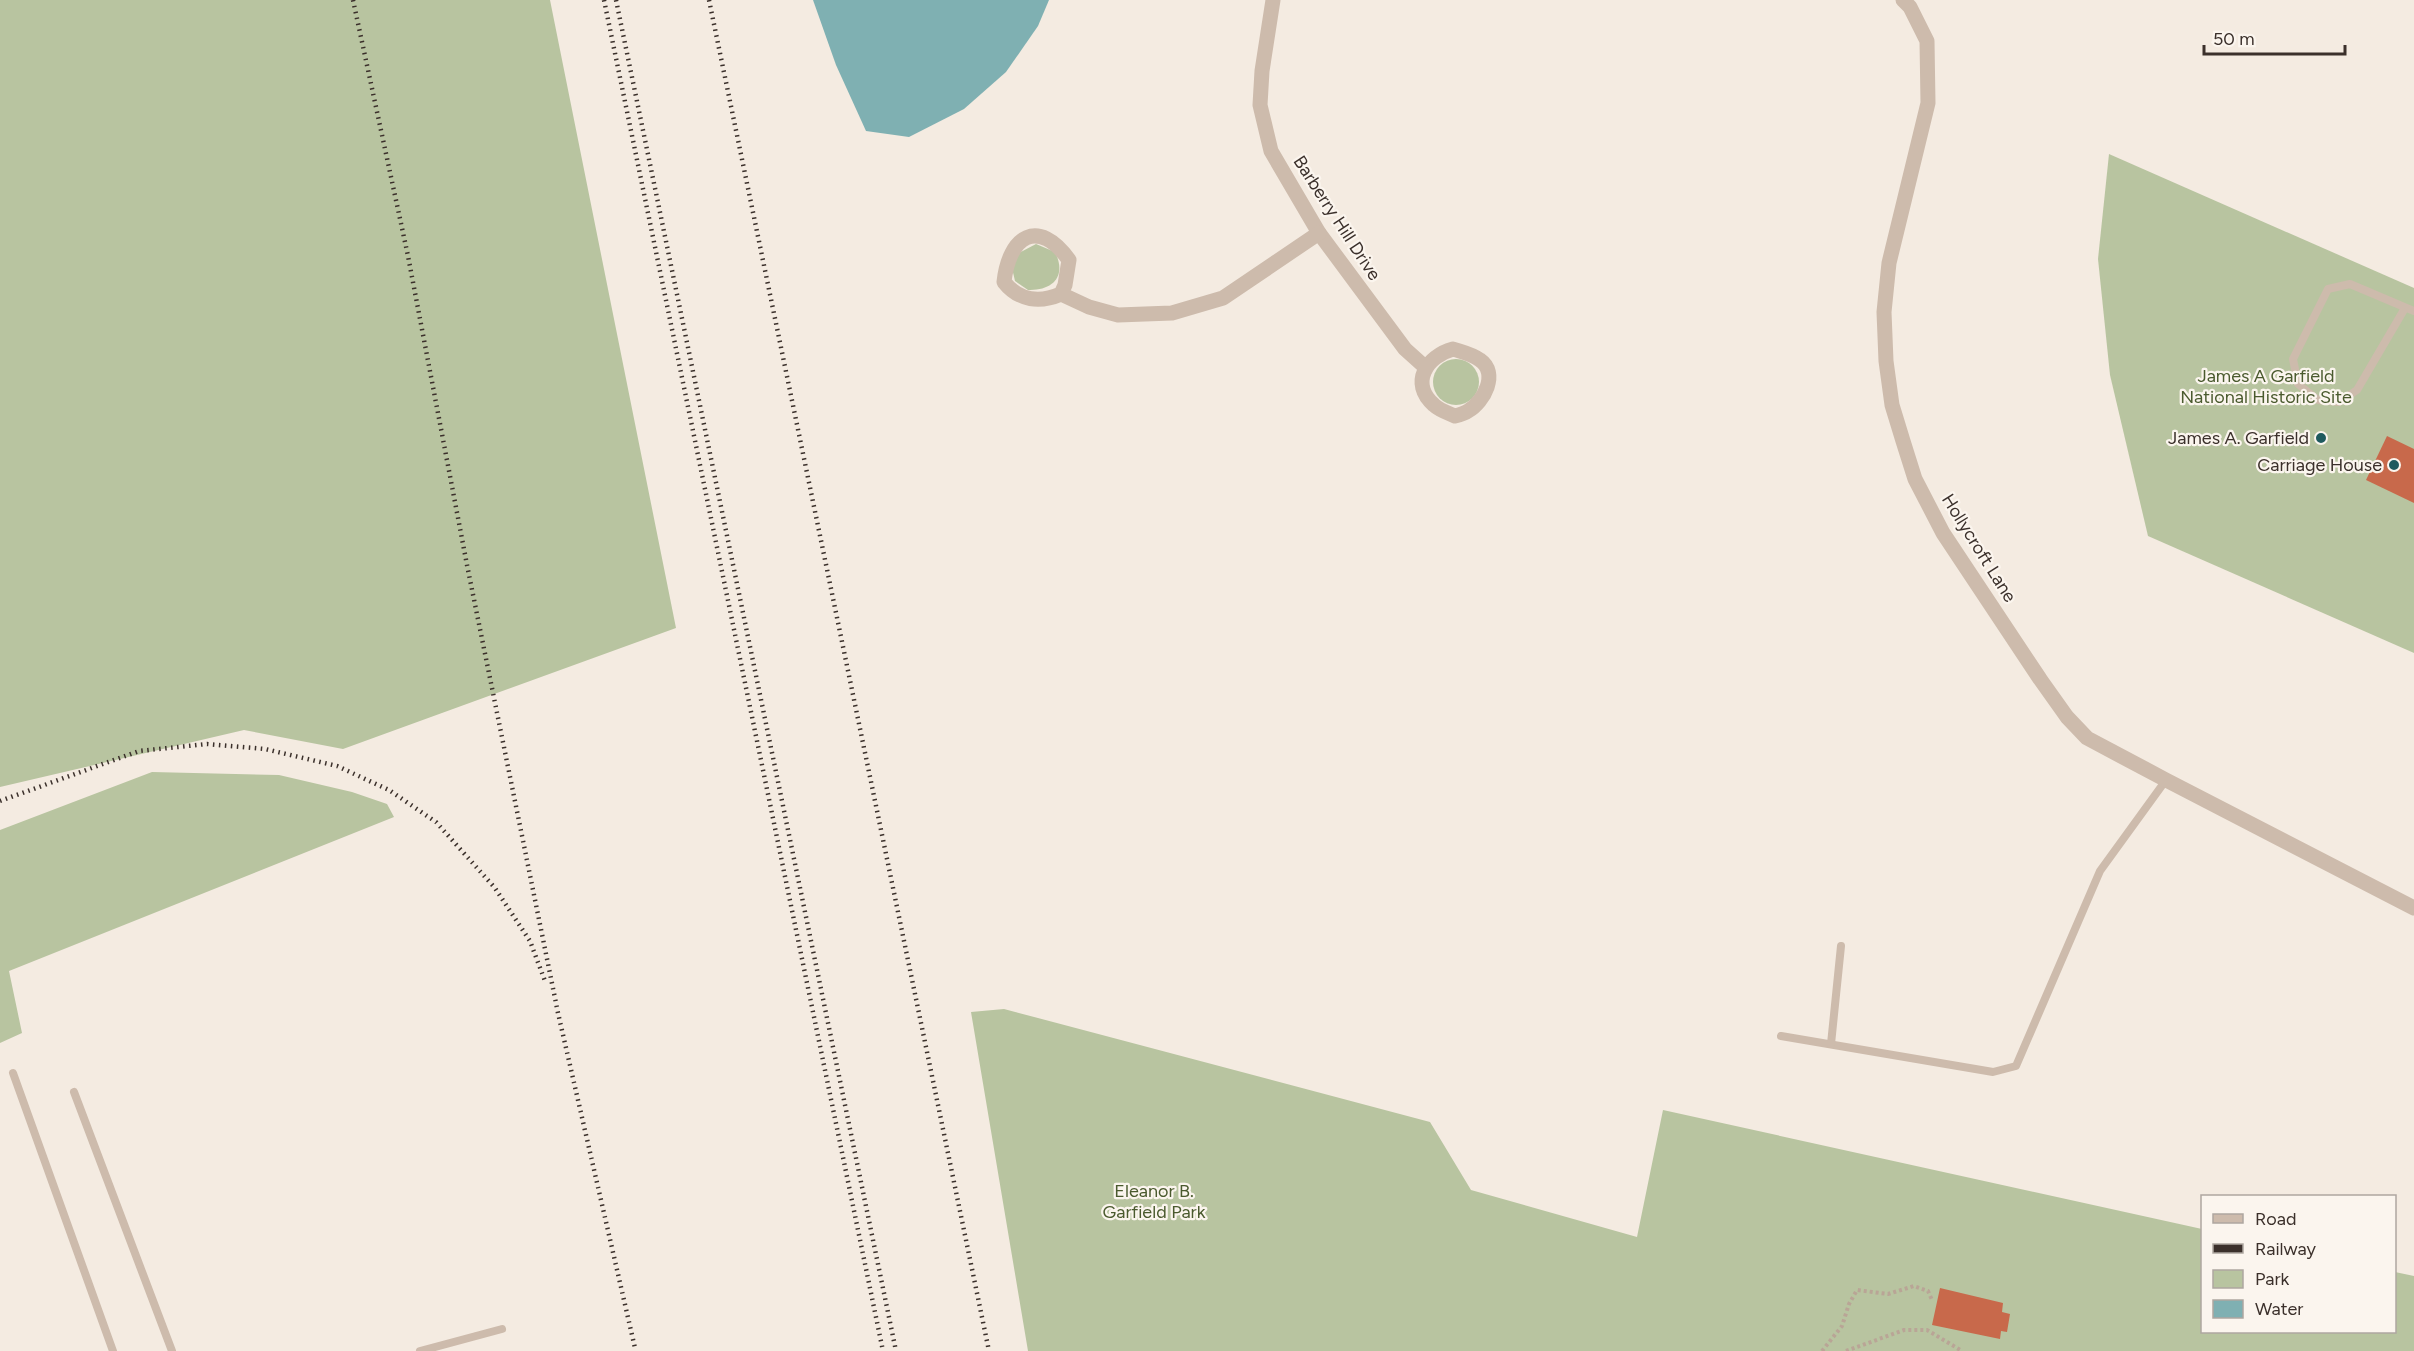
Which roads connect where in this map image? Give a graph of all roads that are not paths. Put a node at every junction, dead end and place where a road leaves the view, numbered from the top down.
1 (1273, 0) edge
2 (1903, 0) edge
3 (1319, 233) junction
4 (1061, 294) junction
5 (2404, 308) junction
6 (2414, 311) edge
7 (1425, 367) junction
8 (2166, 780) junction
9 (2414, 908) edge
10 (1841, 946) dead end
11 (1781, 1036) dead end
12 (1831, 1044) junction
13 (13, 1073) dead end
14 (74, 1092) dead end
15 (502, 1329) dead end
16 (113, 1351) edge
17 (172, 1351) edge
18 (420, 1351) edge

1 - 3 street, Barberry Hill Drive
2 - 8 street, Hollycroft Lane
3 - 4 street
3 - 7 street, Barberry Hill Drive
4 - 4 street
5 - 5 lane
5 - 6 lane
7 - 7 street
8 - 9 street, Hollycroft Lane
8 - 12 lane
10 - 12 lane
11 - 12 lane
13 - 16 lane
14 - 17 lane
15 - 18 lane

